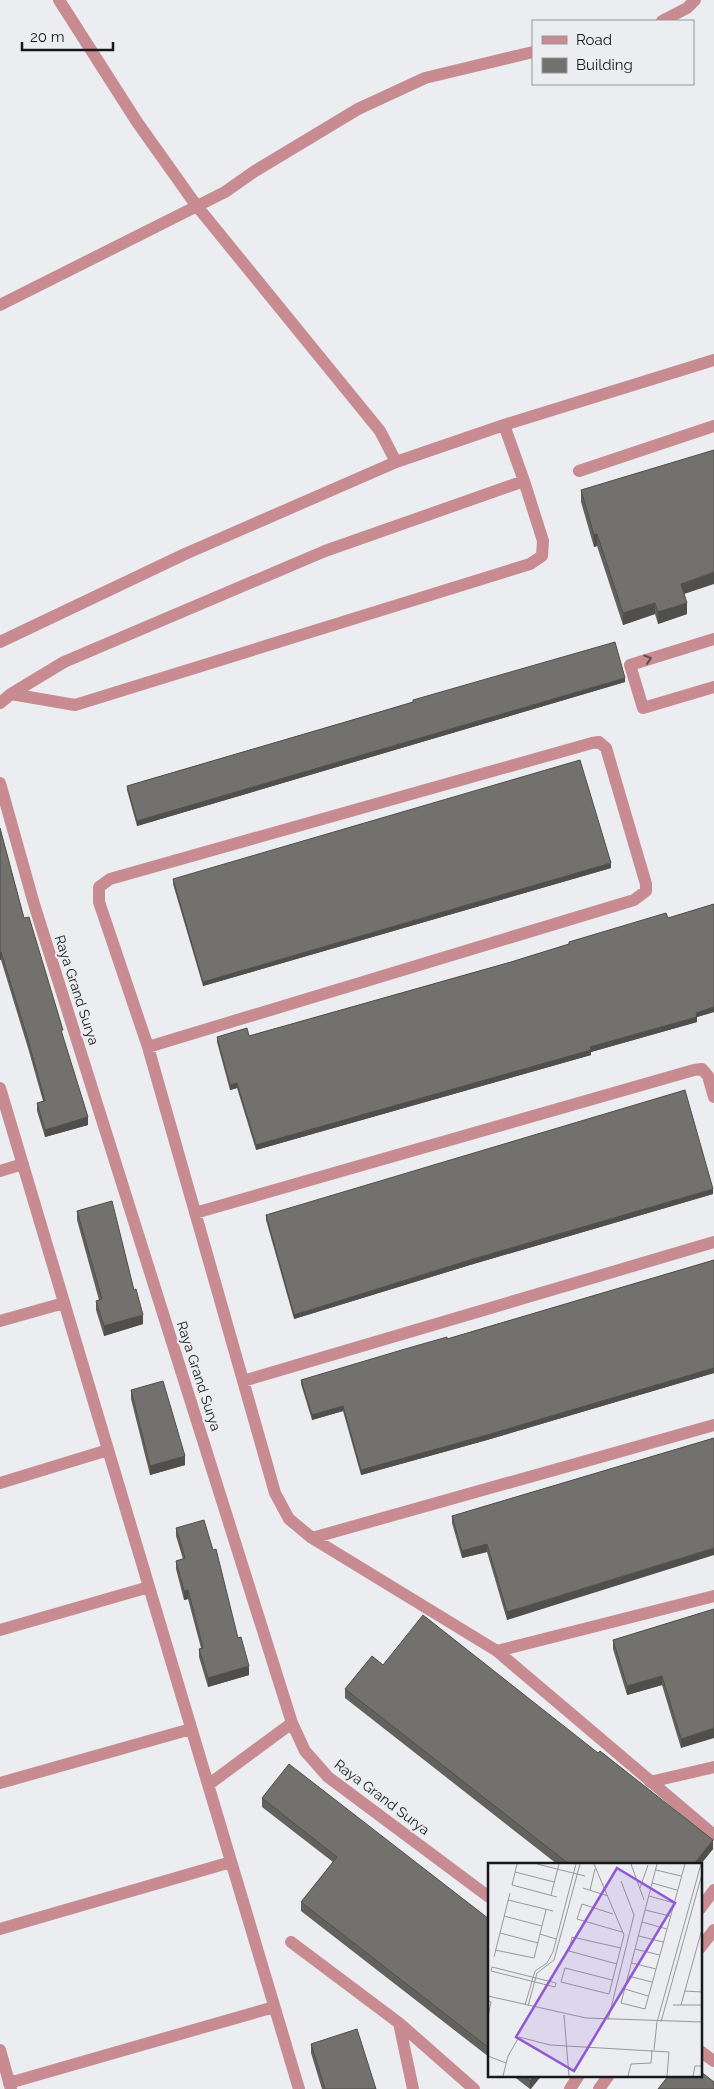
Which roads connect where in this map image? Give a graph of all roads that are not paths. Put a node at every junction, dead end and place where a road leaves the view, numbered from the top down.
1 (59, 0) edge
2 (694, 0) edge
3 (664, 20) edge
4 (532, 52) edge
5 (196, 205) junction
6 (0, 305) edge
7 (714, 360) edge
8 (504, 425) junction
9 (714, 426) edge
10 (396, 462) junction
11 (579, 471) dead end
12 (524, 481) junction
13 (714, 639) edge
14 (0, 642) edge
15 (714, 687) edge
16 (11, 694) junction
17 (0, 703) edge
18 (0, 783) edge
19 (148, 1047) junction
20 (0, 1088) edge
21 (714, 1098) edge
22 (23, 1164) junction
23 (0, 1171) edge
24 (195, 1213) junction
25 (714, 1242) edge
26 (64, 1303) junction
27 (0, 1321) edge
28 (243, 1381) junction
29 (714, 1425) edge
30 (108, 1450) junction
31 (0, 1483) edge
32 (312, 1538) junction
33 (149, 1587) junction
34 (714, 1596) edge
35 (0, 1630) edge
36 (497, 1652) junction
37 (292, 1722) junction
38 (191, 1729) junction
39 (714, 1767) edge
40 (650, 1782) junction
41 (0, 1783) edge
42 (208, 1785) junction
43 (714, 1835) edge
44 (231, 1862) junction
45 (714, 1890) edge
46 (488, 1896) edge
47 (702, 1906) edge
48 (0, 1929) edge
49 (714, 1930) edge
50 (291, 1942) dead end
51 (702, 1945) edge
52 (274, 2007) junction
53 (399, 2023) junction
54 (0, 2050) edge
55 (702, 2053) edge
56 (714, 2062) edge
57 (578, 2076) edge
58 (608, 2076) edge
59 (10, 2086) edge
60 (299, 2089) edge
61 (413, 2089) edge
62 (474, 2089) edge
63 (570, 2089) edge
64 (599, 2089) edge

1 - 5 street
2 - 3 street
4 - 5 street
5 - 6 street
5 - 10 street
7 - 8 street
8 - 10 street
8 - 12 street
9 - 11 street
10 - 14 street
12 - 16 street
12 - 16 street
15 -> 13 street
16 - 17 street
18 - 37 street, Raya Grand Surya
19 - 19 street
19 - 24 street
20 - 22 street
21 - 24 street
22 - 23 street
22 - 26 street
24 - 28 street
25 - 28 street
26 - 27 street
26 - 30 street
28 - 32 street
29 - 32 street
30 - 31 street
30 - 33 street
32 - 36 street
33 - 35 street
33 - 38 street
34 - 36 street
36 - 40 street
37 - 42 street
37 - 46 street, Raya Grand Surya
38 - 41 street
38 - 42 street
39 - 40 street
40 - 43 street
42 - 44 street
44 - 48 street
44 - 52 street
45 - 47 street
49 - 51 street
50 - 53 street
52 - 59 street
52 - 60 street
53 - 61 street
53 - 62 street
54 - 59 street
55 - 56 street
57 - 63 street
58 - 64 street

